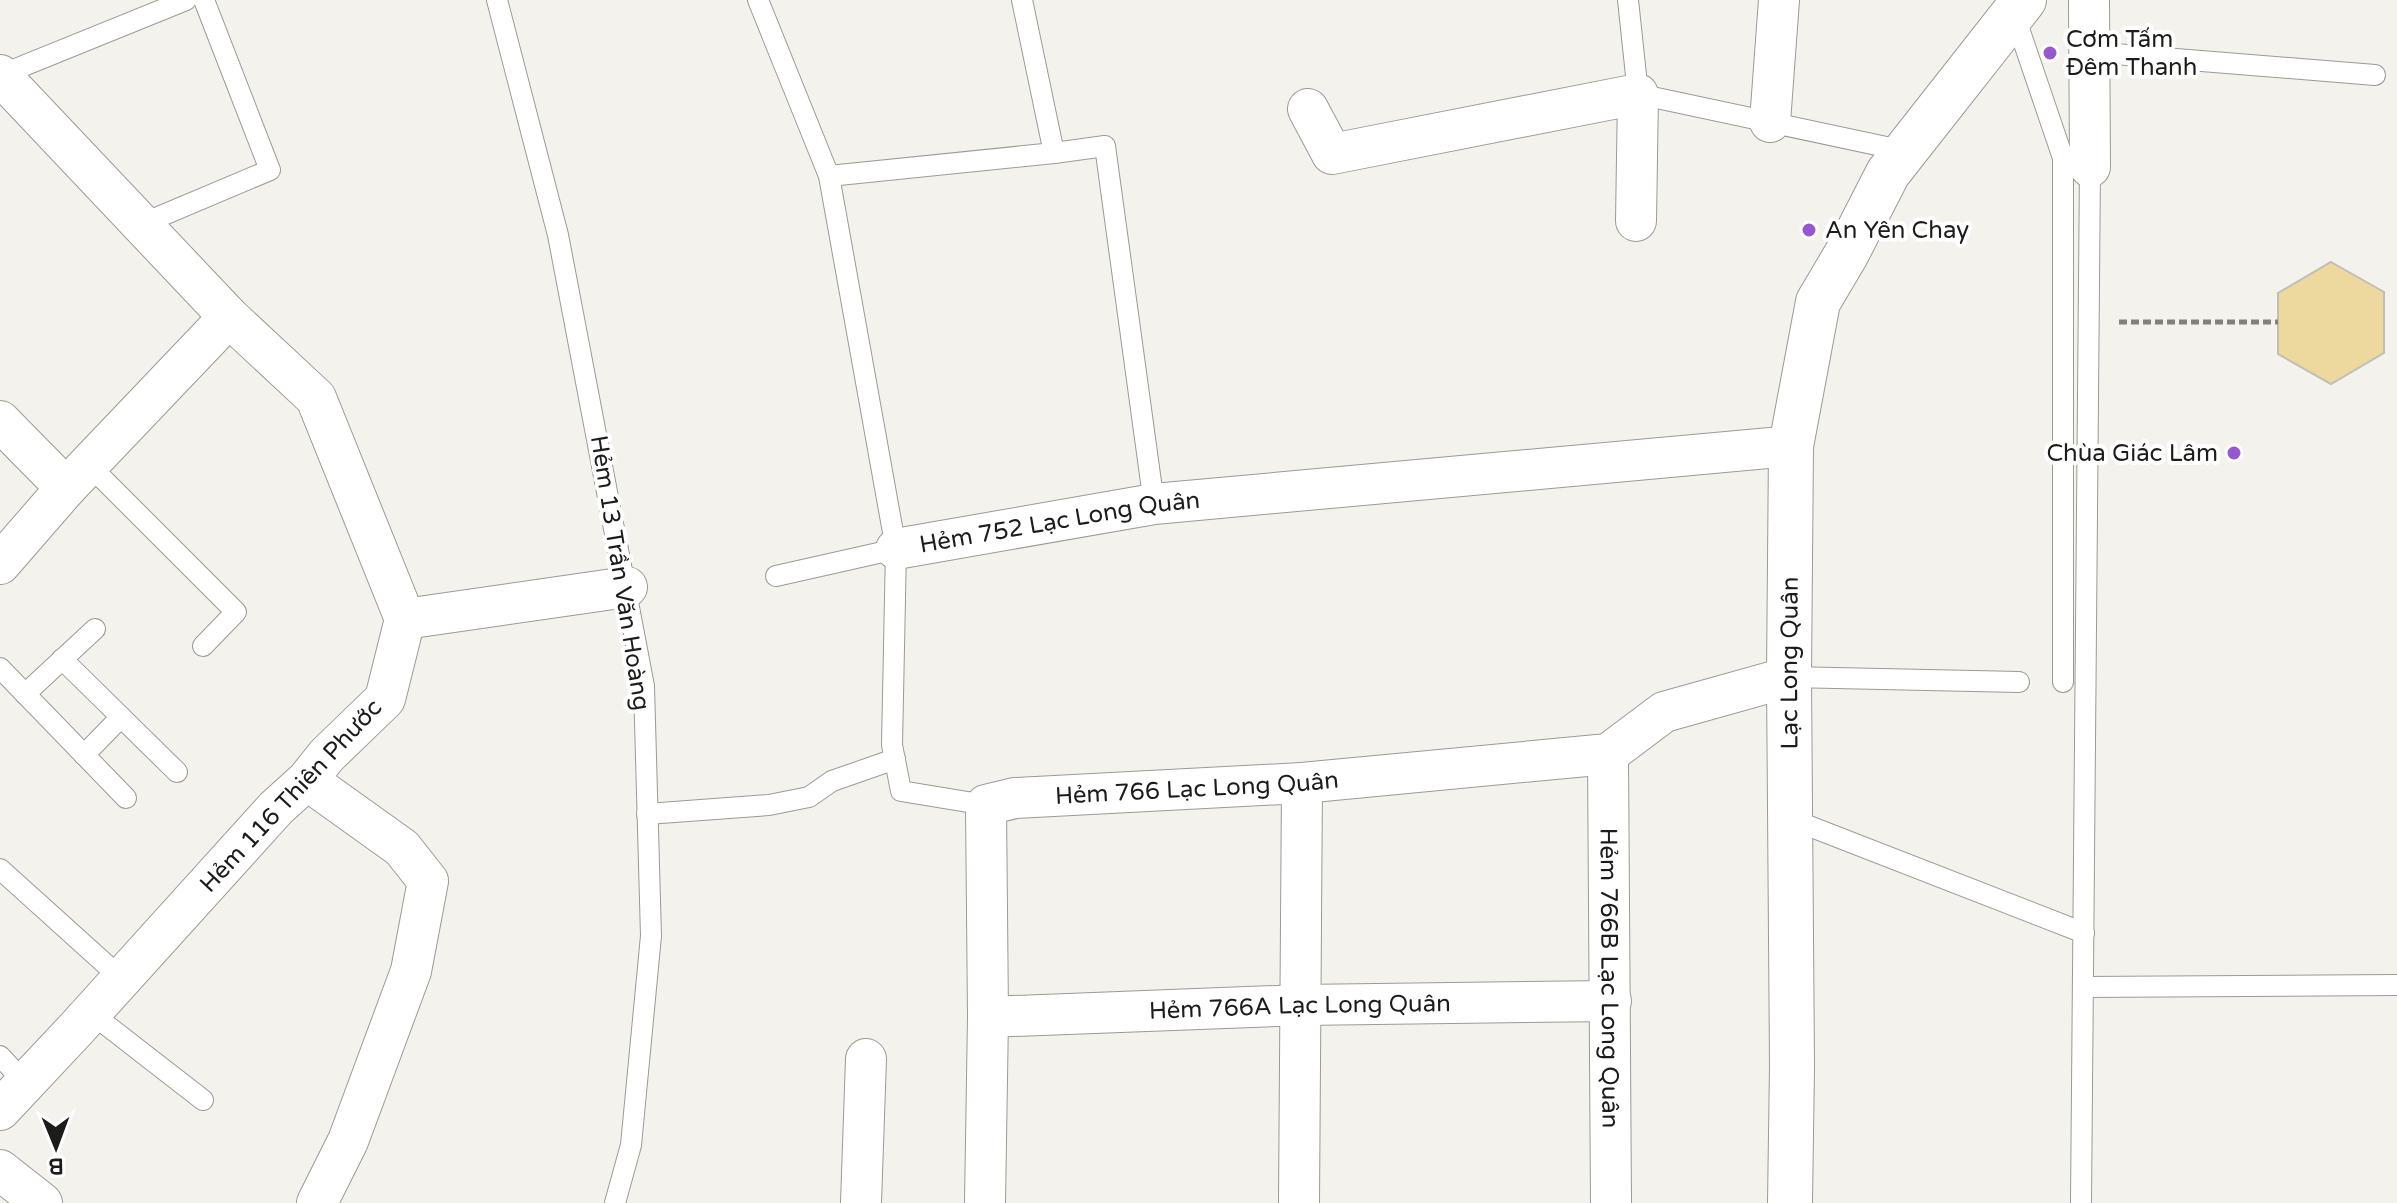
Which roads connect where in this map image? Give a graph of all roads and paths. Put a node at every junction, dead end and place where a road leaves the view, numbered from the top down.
1 (186, 0) edge
2 (204, 0) edge
3 (497, 0) edge
4 (758, 0) edge
5 (1022, 0) edge
6 (1628, 0) edge
7 (1779, 0) edge
8 (2089, 0) edge
9 (2019, 6) edge
10 (2090, 52) junction
11 (0, 75) edge
12 (2375, 75) dead end
13 (1638, 94) junction
14 (1308, 109) dead end
15 (1770, 122) junction
16 (1906, 151) junction
17 (1054, 153) junction
18 (2090, 167) joint
19 (829, 176) junction
20 (1636, 221) dead end
21 (142, 224) junction
22 (229, 317) junction
23 (2090, 322) junction
24 (2278, 322) dead end
25 (0, 421) edge
26 (1791, 446) junction
27 (77, 476) junction
28 (1154, 504) junction
29 (896, 549) junction
30 (0, 564) edge
31 (776, 576) dead end
32 (627, 587) junction
33 (405, 619) junction
34 (95, 629) dead end
35 (203, 646) dead end
36 (62, 659) junction
37 (0, 668) edge
38 (1789, 677) junction
39 (2019, 682) dead end
40 (2063, 682) dead end
41 (25, 694) junction
42 (121, 717) junction
43 (1608, 754) junction
44 (84, 755) junction
45 (895, 759) junction
46 (177, 772) dead end
47 (307, 780) junction
48 (1302, 783) junction
49 (126, 798) dead end
50 (986, 805) junction
51 (647, 814) junction
52 (1791, 819) junction
53 (0, 869) edge
54 (2084, 933) junction
55 (122, 979) junction
56 (2397, 985) edge
57 (2083, 987) junction
58 (1611, 1001) junction
59 (1301, 1005) junction
60 (91, 1013) junction
61 (988, 1017) junction
62 (866, 1059) dead end
63 (8, 1083) edge
64 (203, 1100) dead end
65 (0, 1170) edge
66 (42, 1203) edge
67 (317, 1203) edge
68 (615, 1203) edge
69 (861, 1203) edge
70 (985, 1203) edge
71 (1299, 1203) edge
72 (1611, 1203) edge
73 (1790, 1203) edge
74 (2081, 1203) edge

1 - 11 lane
2 - 21 lane
3 - 32 lane, Hẻm 13 Trần Văn Hoàng
4 - 19 lane, Hẻm 752 Lạc Long Quân
5 - 17 lane
6 - 13 lane
7 - 15 street
8 - 10 street
9 - 16 main road, Lạc Long Quân
9 - 40 lane
10 - 12 lane
10 - 18 street
11 - 21 street
13 - 14 street
13 - 15 lane
13 - 20 street
15 - 16 lane
16 - 26 main road, Lạc Long Quân
17 - 19 lane
17 - 28 lane
18 - 23 lane
19 - 29 lane, Hẻm 752 Lạc Long Quân
21 - 22 street
22 - 27 street
22 - 33 street
23 - 24 path
23 - 54 lane
25 - 27 street
26 - 28 street, Hẻm 752 Lạc Long Quân
26 - 38 main road, Lạc Long Quân
27 - 30 street
27 - 35 lane
28 - 29 street, Hẻm 752 Lạc Long Quân
29 - 31 lane
29 - 45 lane
32 - 33 street
32 - 51 lane, Hẻm 13 Trần Văn Hoàng
33 - 47 street, Hẻm 116 Thiên Phước
34 - 36 lane
36 - 41 lane
36 - 42 lane
37 - 41 lane
38 - 39 lane
38 - 43 street
38 - 52 main road, Lạc Long Quân
41 - 44 lane
42 - 44 lane
42 - 46 lane
43 - 48 street, Hẻm 766 Lạc Long Quân
43 - 58 street, Hẻm 766B Lạc Long Quân
44 - 49 lane
45 - 50 lane
45 - 51 lane
47 - 55 street, Hẻm 116 Thiên Phước
47 - 67 street
48 - 50 street, Hẻm 766 Lạc Long Quân
48 - 59 street
50 - 61 street
51 - 68 lane, Hẻm 13 Trần Văn Hoàng
52 - 54 lane
52 - 73 main road, Lạc Long Quân
53 - 55 lane
54 - 57 lane
55 - 60 street, Hẻm 116 Thiên Phước
56 - 57 lane
57 - 74 lane
58 - 59 street, Hẻm 766A Lạc Long Quân
58 - 72 street, Hẻm 766B Lạc Long Quân
59 - 61 street, Hẻm 766A Lạc Long Quân
59 - 71 street
60 - 63 street, Hẻm 116 Thiên Phước
60 - 64 lane
61 - 70 street
62 - 69 street
65 - 66 street

